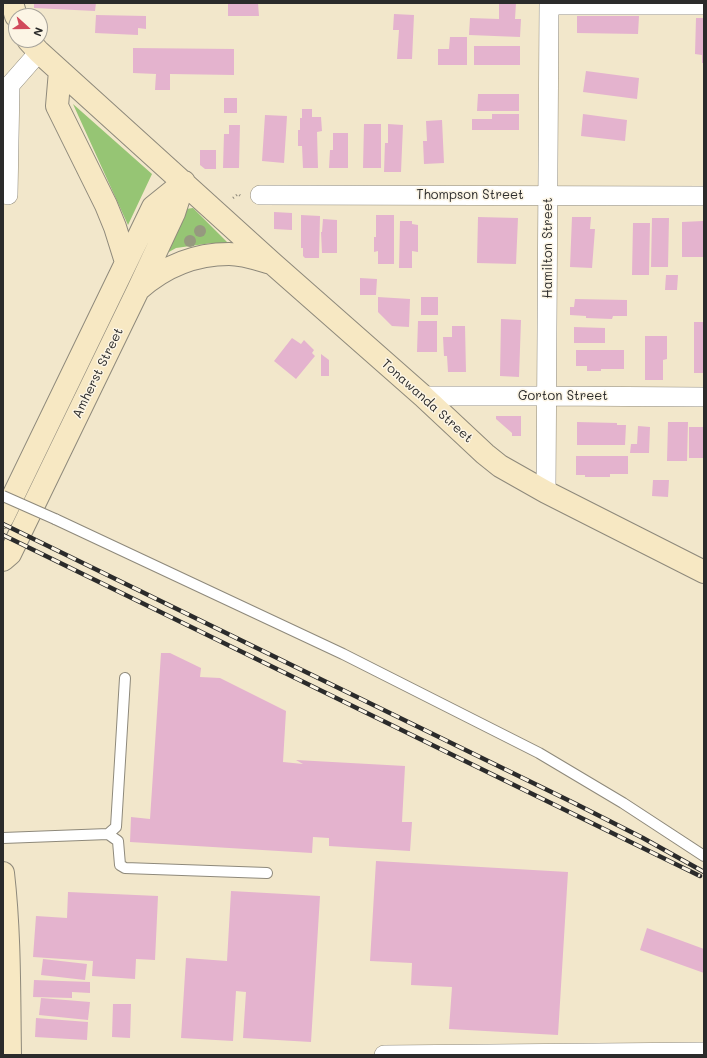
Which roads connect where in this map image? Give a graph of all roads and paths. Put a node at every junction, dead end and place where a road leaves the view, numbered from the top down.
1 (549, 4) edge
2 (704, 5) edge
3 (33, 48) edge
4 (36, 48) edge
5 (60, 71) junction
6 (184, 182) junction
7 (8, 195) dead end
8 (548, 195) junction
9 (704, 196) edge
10 (233, 198) dead end
11 (254, 198) joint
12 (126, 262) junction
13 (272, 263) junction
14 (138, 290) junction
15 (423, 396) junction
16 (547, 396) junction
17 (704, 397) edge
18 (546, 492) junction
19 (3, 496) edge
20 (3, 517) edge
21 (3, 560) edge
22 (704, 572) edge
23 (124, 678) dead end
24 (108, 834) junction
25 (3, 838) edge
26 (704, 856) edge
27 (267, 872) dead end
28 (3, 874) edge
29 (5, 915) edge
30 (6, 944) edge
31 (704, 1052) edge
32 (530, 1054) edge
33 (10, 1055) edge
34 (384, 1055) edge

1 - 2 street
1 - 8 street, Hamilton Street
3 - 7 street
4 - 5 street
5 - 6 street
5 - 12 street
6 - 12 street, Amherst Street
6 - 13 street, Tonawanda Street
6 - 14 street, Amherst Street
8 - 9 street, Thompson Street
8 - 11 street, Thompson Street
8 - 16 street, Hamilton Street
10 - 11 path
12 - 20 street, Amherst Street
13 - 14 street
13 - 15 street, Tonawanda Street
14 - 21 street, Amherst Street
15 - 16 street, Gorton Street
15 - 18 street, Tonawanda Street
16 - 17 street, Gorton Street
16 - 18 street, Hamilton Street
18 - 22 street, Tonawanda Street
19 - 26 lane, bridge
23 - 24 lane
24 - 25 lane
24 - 27 lane
28 - 29 street
29 - 30 street
30 - 33 street
31 - 32 street
32 - 34 street

